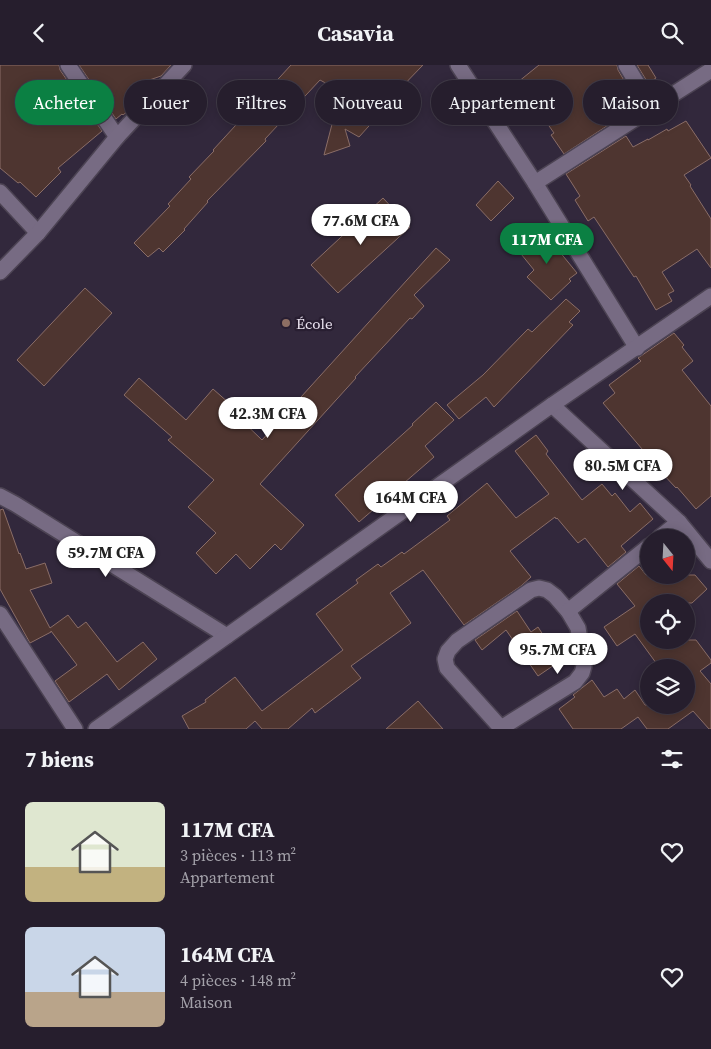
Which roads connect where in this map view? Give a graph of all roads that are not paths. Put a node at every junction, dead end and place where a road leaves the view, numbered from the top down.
1 (68, 65) edge
2 (184, 65) edge
3 (458, 65) edge
4 (626, 65) edge
5 (711, 70) edge
6 (635, 80) edge
7 (678, 91) edge
8 (625, 125) edge
9 (117, 137) junction
10 (535, 183) junction
11 (0, 192) edge
12 (38, 233) junction
13 (0, 272) edge
14 (711, 296) edge
15 (637, 347) junction
16 (552, 405) junction
17 (0, 496) edge
18 (15, 504) junction
19 (0, 506) edge
20 (679, 522) junction
21 (670, 529) edge
22 (640, 553) edge
23 (711, 561) edge
24 (568, 611) junction
25 (0, 614) edge
26 (227, 636) junction
27 (75, 729) edge
28 (96, 729) edge
29 (501, 729) edge

1 - 9 street
2 - 9 street
3 - 10 street
4 - 6 street
5 - 7 street
8 - 10 street
9 - 12 street
10 - 15 street
11 - 12 street
12 - 13 street
14 - 15 street
15 - 16 street
16 - 20 street
16 - 26 street
17 - 18 street
18 - 19 street
18 - 26 street
20 - 21 street
20 - 23 street
22 - 24 street
24 - 29 street
24 - 29 street
25 - 27 street
26 - 28 street

